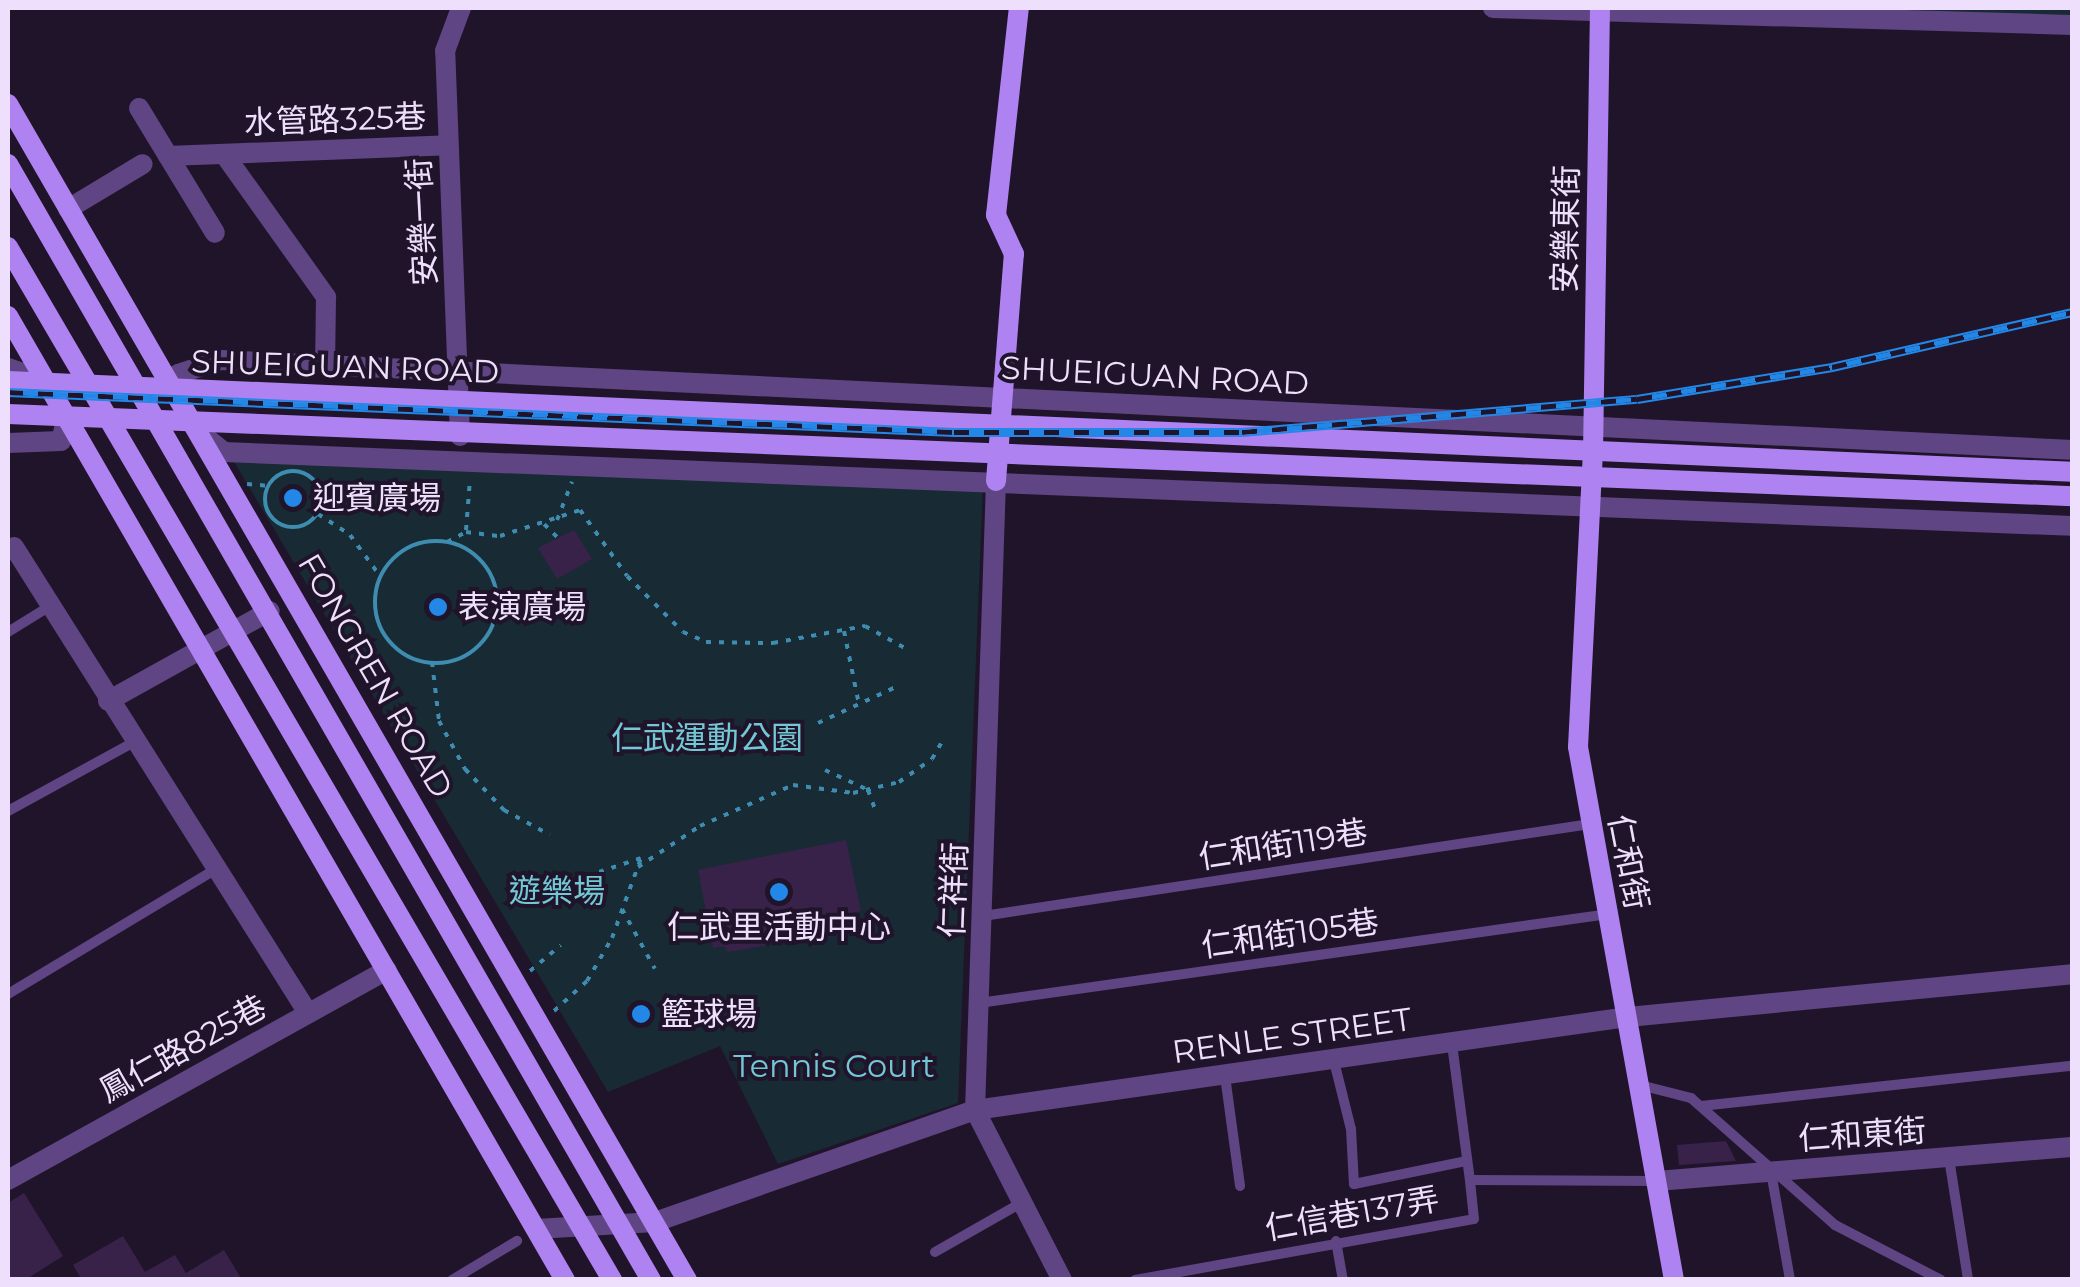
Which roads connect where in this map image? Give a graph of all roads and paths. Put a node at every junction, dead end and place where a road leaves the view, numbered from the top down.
1 (461, 8) edge
2 (1018, 8) edge
3 (1492, 8) edge
4 (1600, 9) edge
5 (2072, 25) edge
6 (8, 104) edge
7 (139, 108) dead end
8 (448, 146) junction
9 (224, 154) junction
10 (168, 156) junction
11 (8, 164) edge
12 (143, 164) dead end
13 (68, 209) junction
14 (215, 233) dead end
15 (8, 248) edge
16 (8, 316) edge
17 (325, 367) junction
18 (8, 368) edge
19 (460, 375) junction
20 (8, 381) edge
21 (46, 382) junction
22 (89, 384) junction
23 (136, 386) junction
24 (170, 390) junction
25 (1001, 397) junction
26 (460, 402) junction
27 (8, 414) edge
28 (68, 416) junction
29 (110, 419) junction
30 (162, 422) junction
31 (188, 423) junction
32 (998, 428) junction
33 (460, 436) junction
34 (1593, 440) junction
35 (8, 443) edge
36 (2072, 450) edge
37 (997, 458) junction
38 (470, 470) dead end
39 (2072, 472) edge
40 (576, 474) dead end
41 (1592, 479) junction
42 (996, 481) junction
43 (240, 484) dead end
44 (270, 486) junction
45 (2072, 496) edge
46 (1590, 507) junction
47 (318, 514) junction
48 (556, 520) junction
49 (544, 524) junction
50 (2072, 526) edge
51 (466, 532) junction
52 (558, 538) dead end
53 (446, 542) junction
54 (14, 548) dead end
55 (380, 576) junction
56 (50, 606) junction
57 (270, 611) junction
58 (234, 631) junction
59 (8, 632) edge
60 (844, 632) junction
61 (904, 648) dead end
62 (202, 649) junction
63 (432, 662) junction
64 (896, 687) dead end
65 (108, 700) junction
66 (859, 704) junction
67 (818, 724) dead end
68 (944, 738) dead end
69 (134, 742) junction
70 (826, 770) dead end
71 (868, 790) junction
72 (875, 809) dead end
73 (8, 811) edge
74 (1590, 824) junction
75 (550, 835) dead end
76 (638, 867) junction
77 (216, 869) junction
78 (600, 872) dead end
79 (622, 909) junction
80 (1608, 914) junction
81 (983, 916) junction
82 (561, 945) dead end
83 (655, 969) dead end
84 (387, 970) junction
85 (526, 974) dead end
86 (2072, 974) edge
87 (8, 994) edge
88 (980, 1004) junction
89 (308, 1013) junction
90 (550, 1015) dead end
91 (1628, 1016) junction
92 (1452, 1044) junction
93 (1334, 1061) junction
94 (2072, 1066) edge
95 (1224, 1076) junction
96 (1640, 1086) junction
97 (1701, 1106) junction
98 (975, 1110) junction
99 (2072, 1147) edge
100 (1948, 1158) junction
101 (1466, 1160) junction
102 (1776, 1172) junction
103 (8, 1180) edge
104 (1470, 1180) junction
105 (1657, 1182) junction
106 (1240, 1186) dead end
107 (1022, 1202) junction
108 (655, 1222) junction
109 (620, 1223) junction
110 (582, 1226) junction
111 (536, 1229) junction
112 (517, 1241) dead end
113 (1336, 1241) junction
114 (935, 1252) dead end
115 (452, 1280) edge
116 (565, 1280) edge
117 (612, 1280) edge
118 (652, 1280) edge
119 (687, 1280) edge
120 (1062, 1280) edge
121 (1134, 1280) edge
122 (1343, 1280) edge
123 (1674, 1280) edge
124 (1790, 1280) edge
125 (1941, 1280) edge
126 (1968, 1280) edge

1 - 8 street, 安樂一街
2 - 25 street
3 - 4 street
4 - 5 street
4 - 34 street, 安樂東街
6 - 13 street, FONGREN ROAD
7 - 10 street
8 - 9 street, 水管路325巷
8 - 19 street, 安樂一街
9 - 10 street, 水管路325巷
9 - 17 street, 水管路325巷
10 - 14 street
11 - 23 street, FONGREN ROAD
12 - 13 street
13 - 24 street, FONGREN ROAD
15 - 22 street
16 - 21 street
17 - 19 street, SHUEIGUAN ROAD
17 - 24 street, SHUEIGUAN ROAD
18 - 21 street
19 - 25 street, SHUEIGUAN ROAD
19 - 26 street, 安樂一街
20 - 21 street
21 - 22 street
21 - 28 street
22 - 23 street
22 - 29 street
23 - 24 street
23 - 30 street, FONGREN ROAD
24 - 26 street, SHUEIGUAN ROAD
24 - 31 street, FONGREN ROAD
25 - 32 street
25 - 34 street, SHUEIGUAN ROAD
26 - 32 street, SHUEIGUAN ROAD
26 - 33 street, 安樂一街
27 - 28 street, SHUEIGUAN ROAD
28 - 29 street, SHUEIGUAN ROAD
28 - 35 street
28 - 62 street
29 - 30 street, SHUEIGUAN ROAD
29 - 58 street
30 - 31 street, SHUEIGUAN ROAD
30 - 57 street, FONGREN ROAD
31 - 33 street, SHUEIGUAN ROAD
31 - 42 street, SHUEIGUAN ROAD
31 - 108 street, FONGREN ROAD
32 - 34 street, SHUEIGUAN ROAD
32 - 37 street
33 - 37 street, SHUEIGUAN ROAD
34 - 36 street
34 - 39 street
34 - 41 street, 仁和街
37 - 41 street, SHUEIGUAN ROAD
37 - 42 street
38 - 51 path
40 - 48 path
41 - 45 street, SHUEIGUAN ROAD
41 - 46 street, 仁和街
42 - 46 street, SHUEIGUAN ROAD
42 - 81 street, 仁祥街
43 - 44 path
44 - 47 path
44 - 47 path
46 - 50 street, SHUEIGUAN ROAD
46 - 74 street, 仁和街
47 - 55 path
48 - 49 path
48 - 60 path
49 - 51 path
49 - 52 path
51 - 53 path
53 - 55 path
53 - 63 path
54 - 56 street
55 - 63 path
56 - 59 lane
56 - 65 street
57 - 58 street
57 - 109 street, FONGREN ROAD
58 - 62 street
58 - 110 street
60 - 61 path
60 - 66 path
62 - 65 street
62 - 84 street
63 - 75 path
64 - 66 path
65 - 69 street
66 - 67 path
68 - 71 path
69 - 73 lane
69 - 77 street
70 - 71 path
71 - 72 path
71 - 76 path
74 - 80 street, 仁和街
74 - 81 lane, 仁和街119巷
76 - 78 path
76 - 79 path
77 - 87 lane
77 - 89 street
79 - 83 path
79 - 90 path
80 - 88 lane, 仁和街105巷
80 - 91 street, 仁和街
81 - 88 street, 仁祥街
82 - 85 path
84 - 89 street, 鳳仁路825巷
84 - 111 street
86 - 91 street, RENLE STREET
88 - 98 street, 仁祥街
89 - 103 street, 鳳仁路825巷
91 - 92 street, RENLE STREET
91 - 96 street, 仁和街
92 - 93 street, RENLE STREET
92 - 101 lane
93 - 95 street, RENLE STREET
93 - 101 lane
94 - 97 lane
95 - 98 street, RENLE STREET
95 - 106 lane
96 - 97 lane
96 - 105 street, 仁和街
97 - 102 lane
98 - 107 street, 仁祥街
98 - 108 street, RENLE STREET
99 - 100 street, 仁和東街
100 - 102 street, 仁和東街
100 - 126 lane
101 - 104 lane
102 - 105 street, 仁和東街
102 - 124 lane
102 - 125 lane
104 - 105 lane, 仁信巷137弄
104 - 113 lane, 仁信巷137弄
105 - 123 street, 仁和街
107 - 114 lane
107 - 120 street, 仁祥街
108 - 109 street, RENLE STREET
108 - 119 street, FONGREN ROAD
109 - 110 street, RENLE STREET
109 - 118 street, FONGREN ROAD
110 - 111 street, RENLE STREET
110 - 117 street
111 - 116 street
112 - 115 lane
113 - 121 lane, 仁信巷137弄
113 - 122 lane

